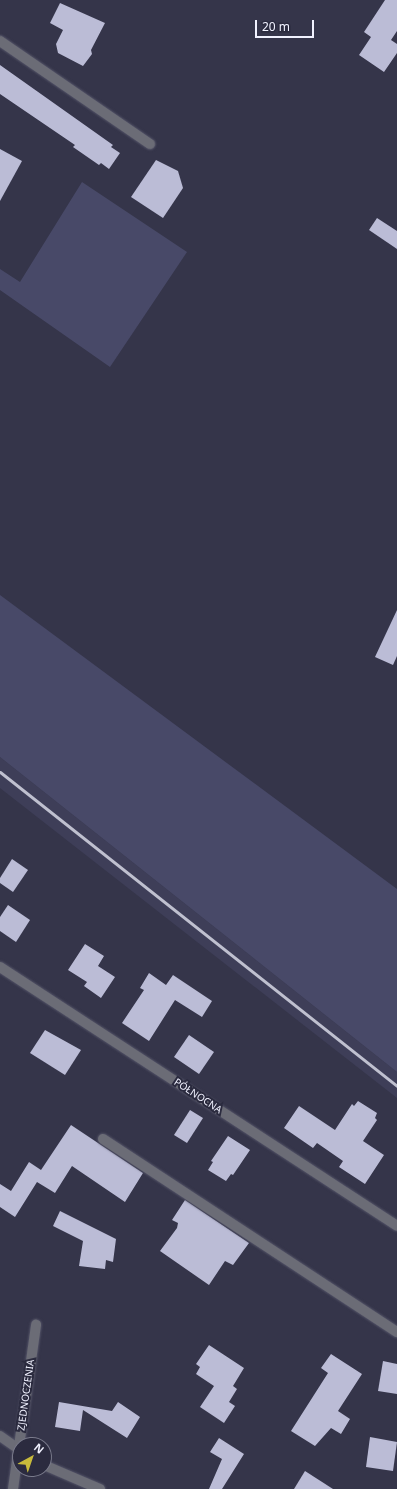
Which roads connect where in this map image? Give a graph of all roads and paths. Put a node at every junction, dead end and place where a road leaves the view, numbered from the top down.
1 (0, 40) edge
2 (150, 144) dead end
3 (0, 967) edge
4 (103, 1139) dead end
5 (397, 1226) edge
6 (36, 1325) dead end
7 (397, 1332) edge
8 (0, 1436) edge
9 (21, 1437) edge
10 (12, 1445) edge
11 (52, 1468) edge
12 (15, 1477) edge
13 (13, 1489) edge
14 (100, 1489) edge

1 - 2 street
3 - 5 street, PÓŁNOCNA
4 - 7 street
6 - 9 street, ZJEDNOCZENIA
8 - 10 street
11 - 14 street
12 - 13 street, ZJEDNOCZENIA

